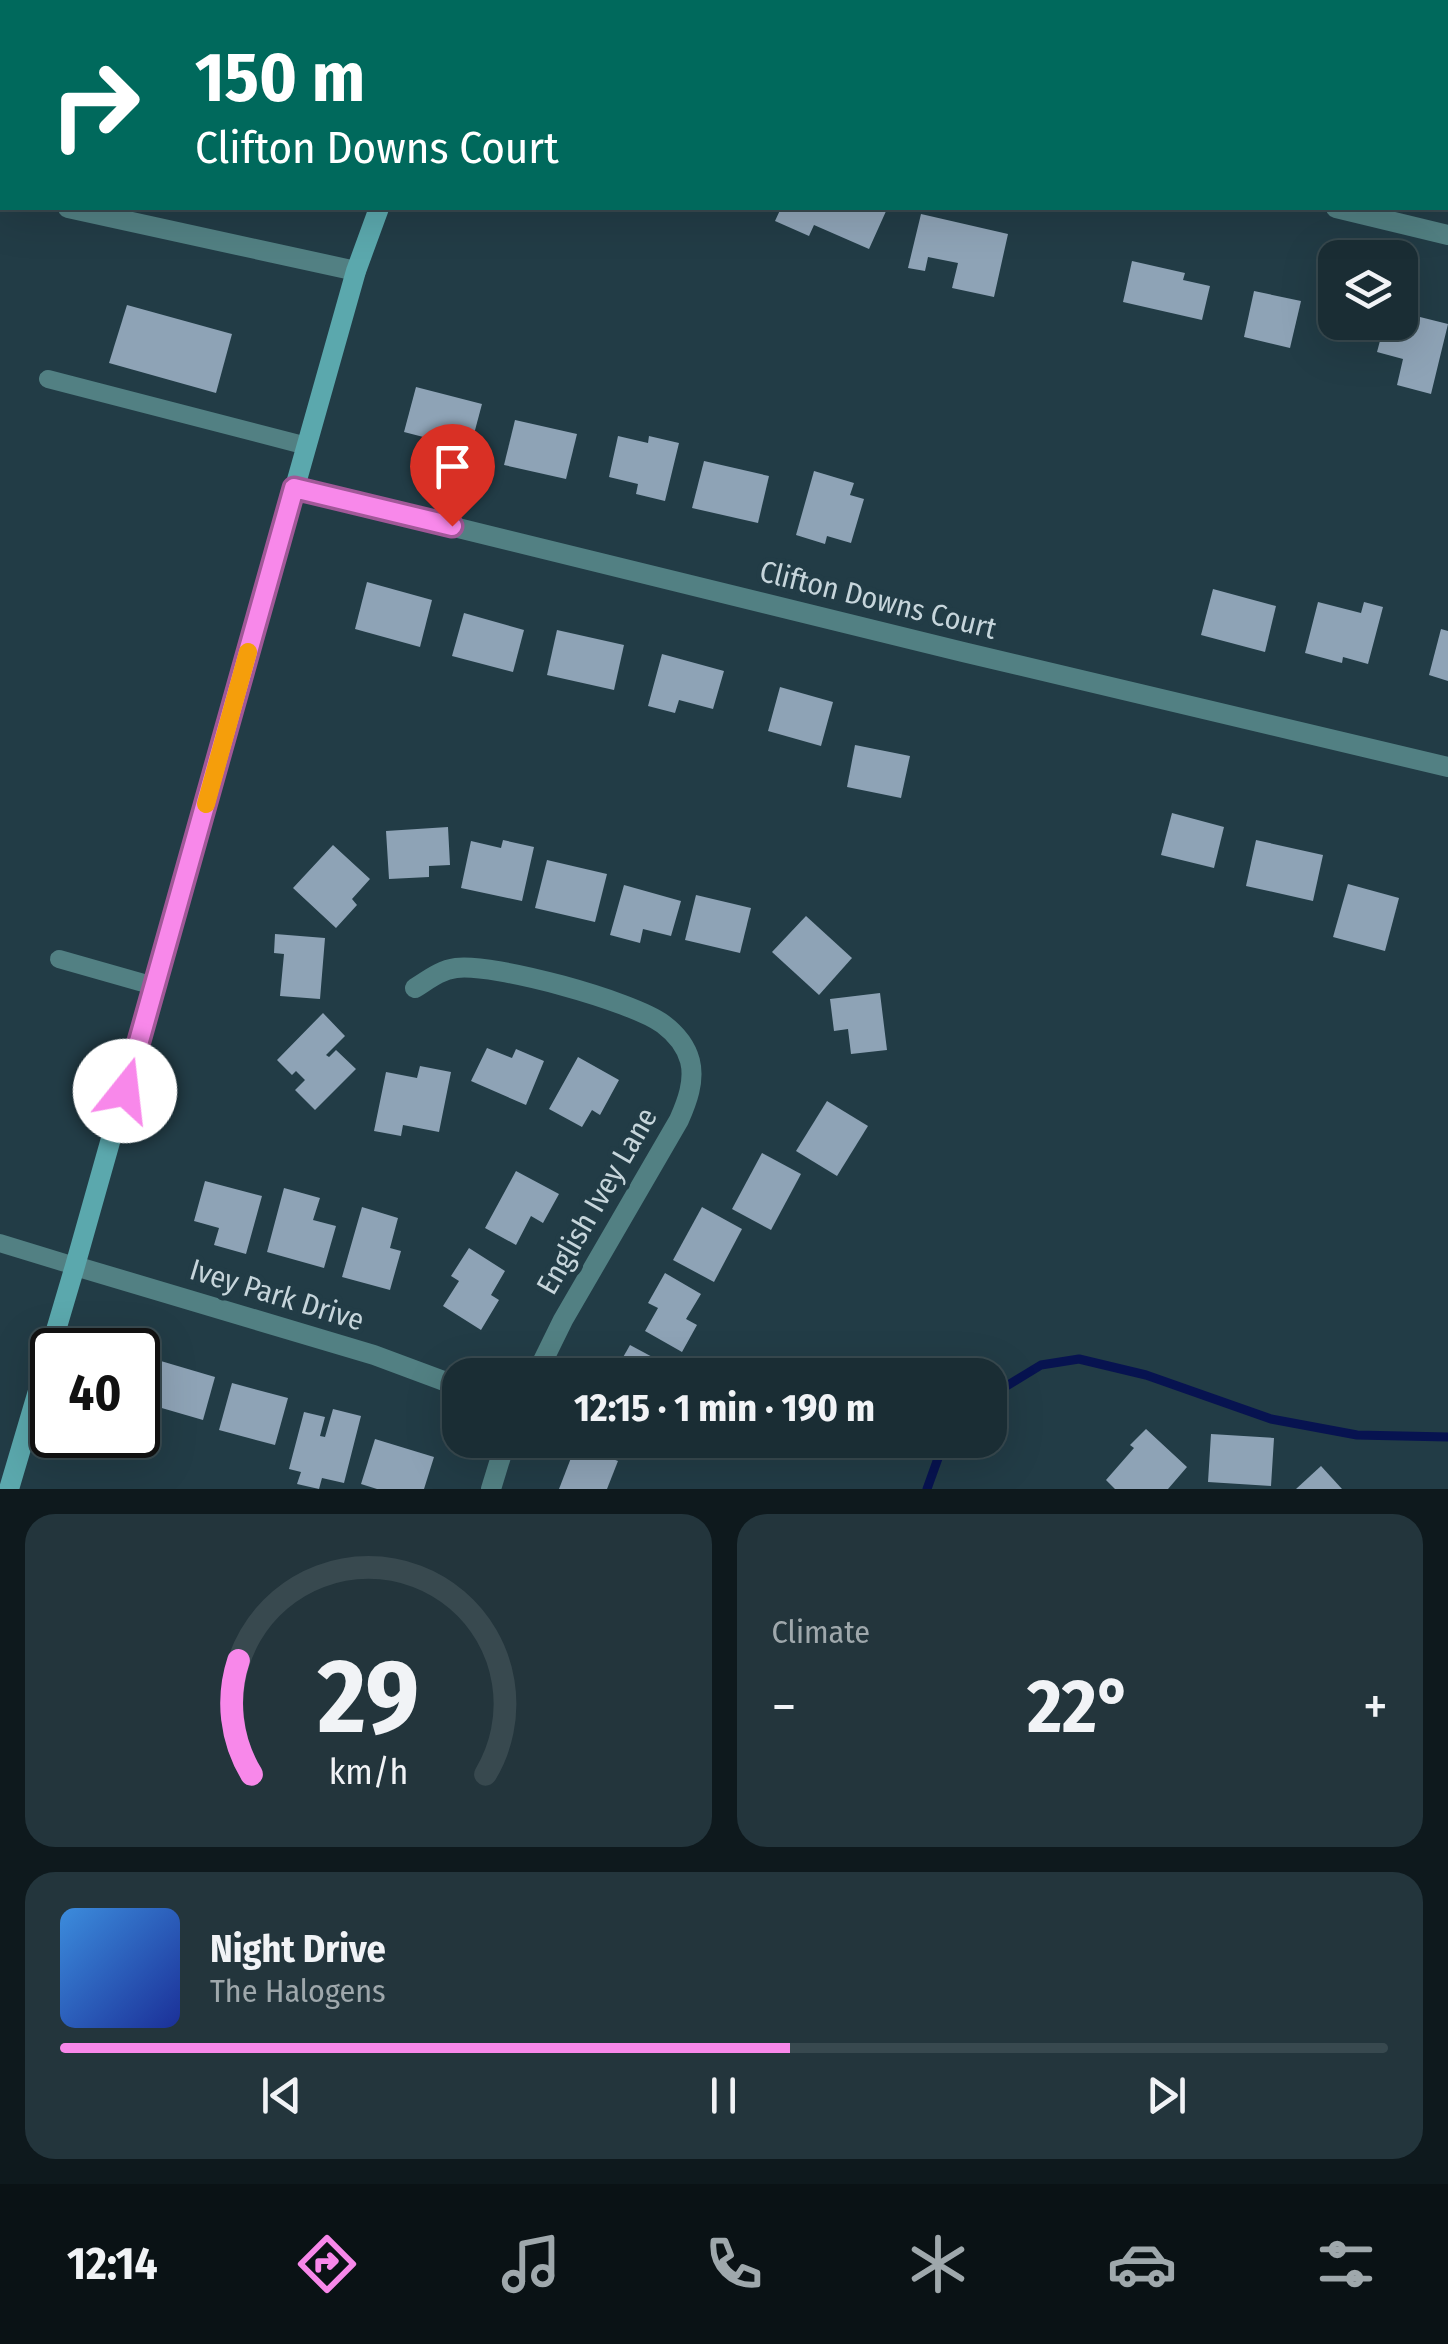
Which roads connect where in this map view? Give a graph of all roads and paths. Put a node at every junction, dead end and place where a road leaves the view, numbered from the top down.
1 (77, 210) edge
2 (378, 210) edge
3 (1345, 210) edge
4 (1448, 234) edge
5 (356, 271) junction
6 (48, 379) dead end
7 (306, 446) junction
8 (294, 488) junction
9 (1448, 766) edge
10 (59, 959) dead end
11 (154, 986) junction
12 (415, 988) dead end
13 (0, 1243) edge
14 (76, 1266) junction
15 (545, 1358) edge
16 (442, 1380) edge
17 (500, 1458) edge
18 (9, 1489) edge
19 (491, 1489) edge

1 - 5 street
2 - 5 street
3 - 4 street
5 - 7 street
6 - 7 lane
7 - 8 street
8 - 9 street, Clifton Downs Court
8 - 11 street
10 - 11 lane
11 - 14 street
12 - 15 street, English Ivey Lane
13 - 14 lane
14 - 16 street, Ivey Park Drive
14 - 18 street
17 - 19 street

